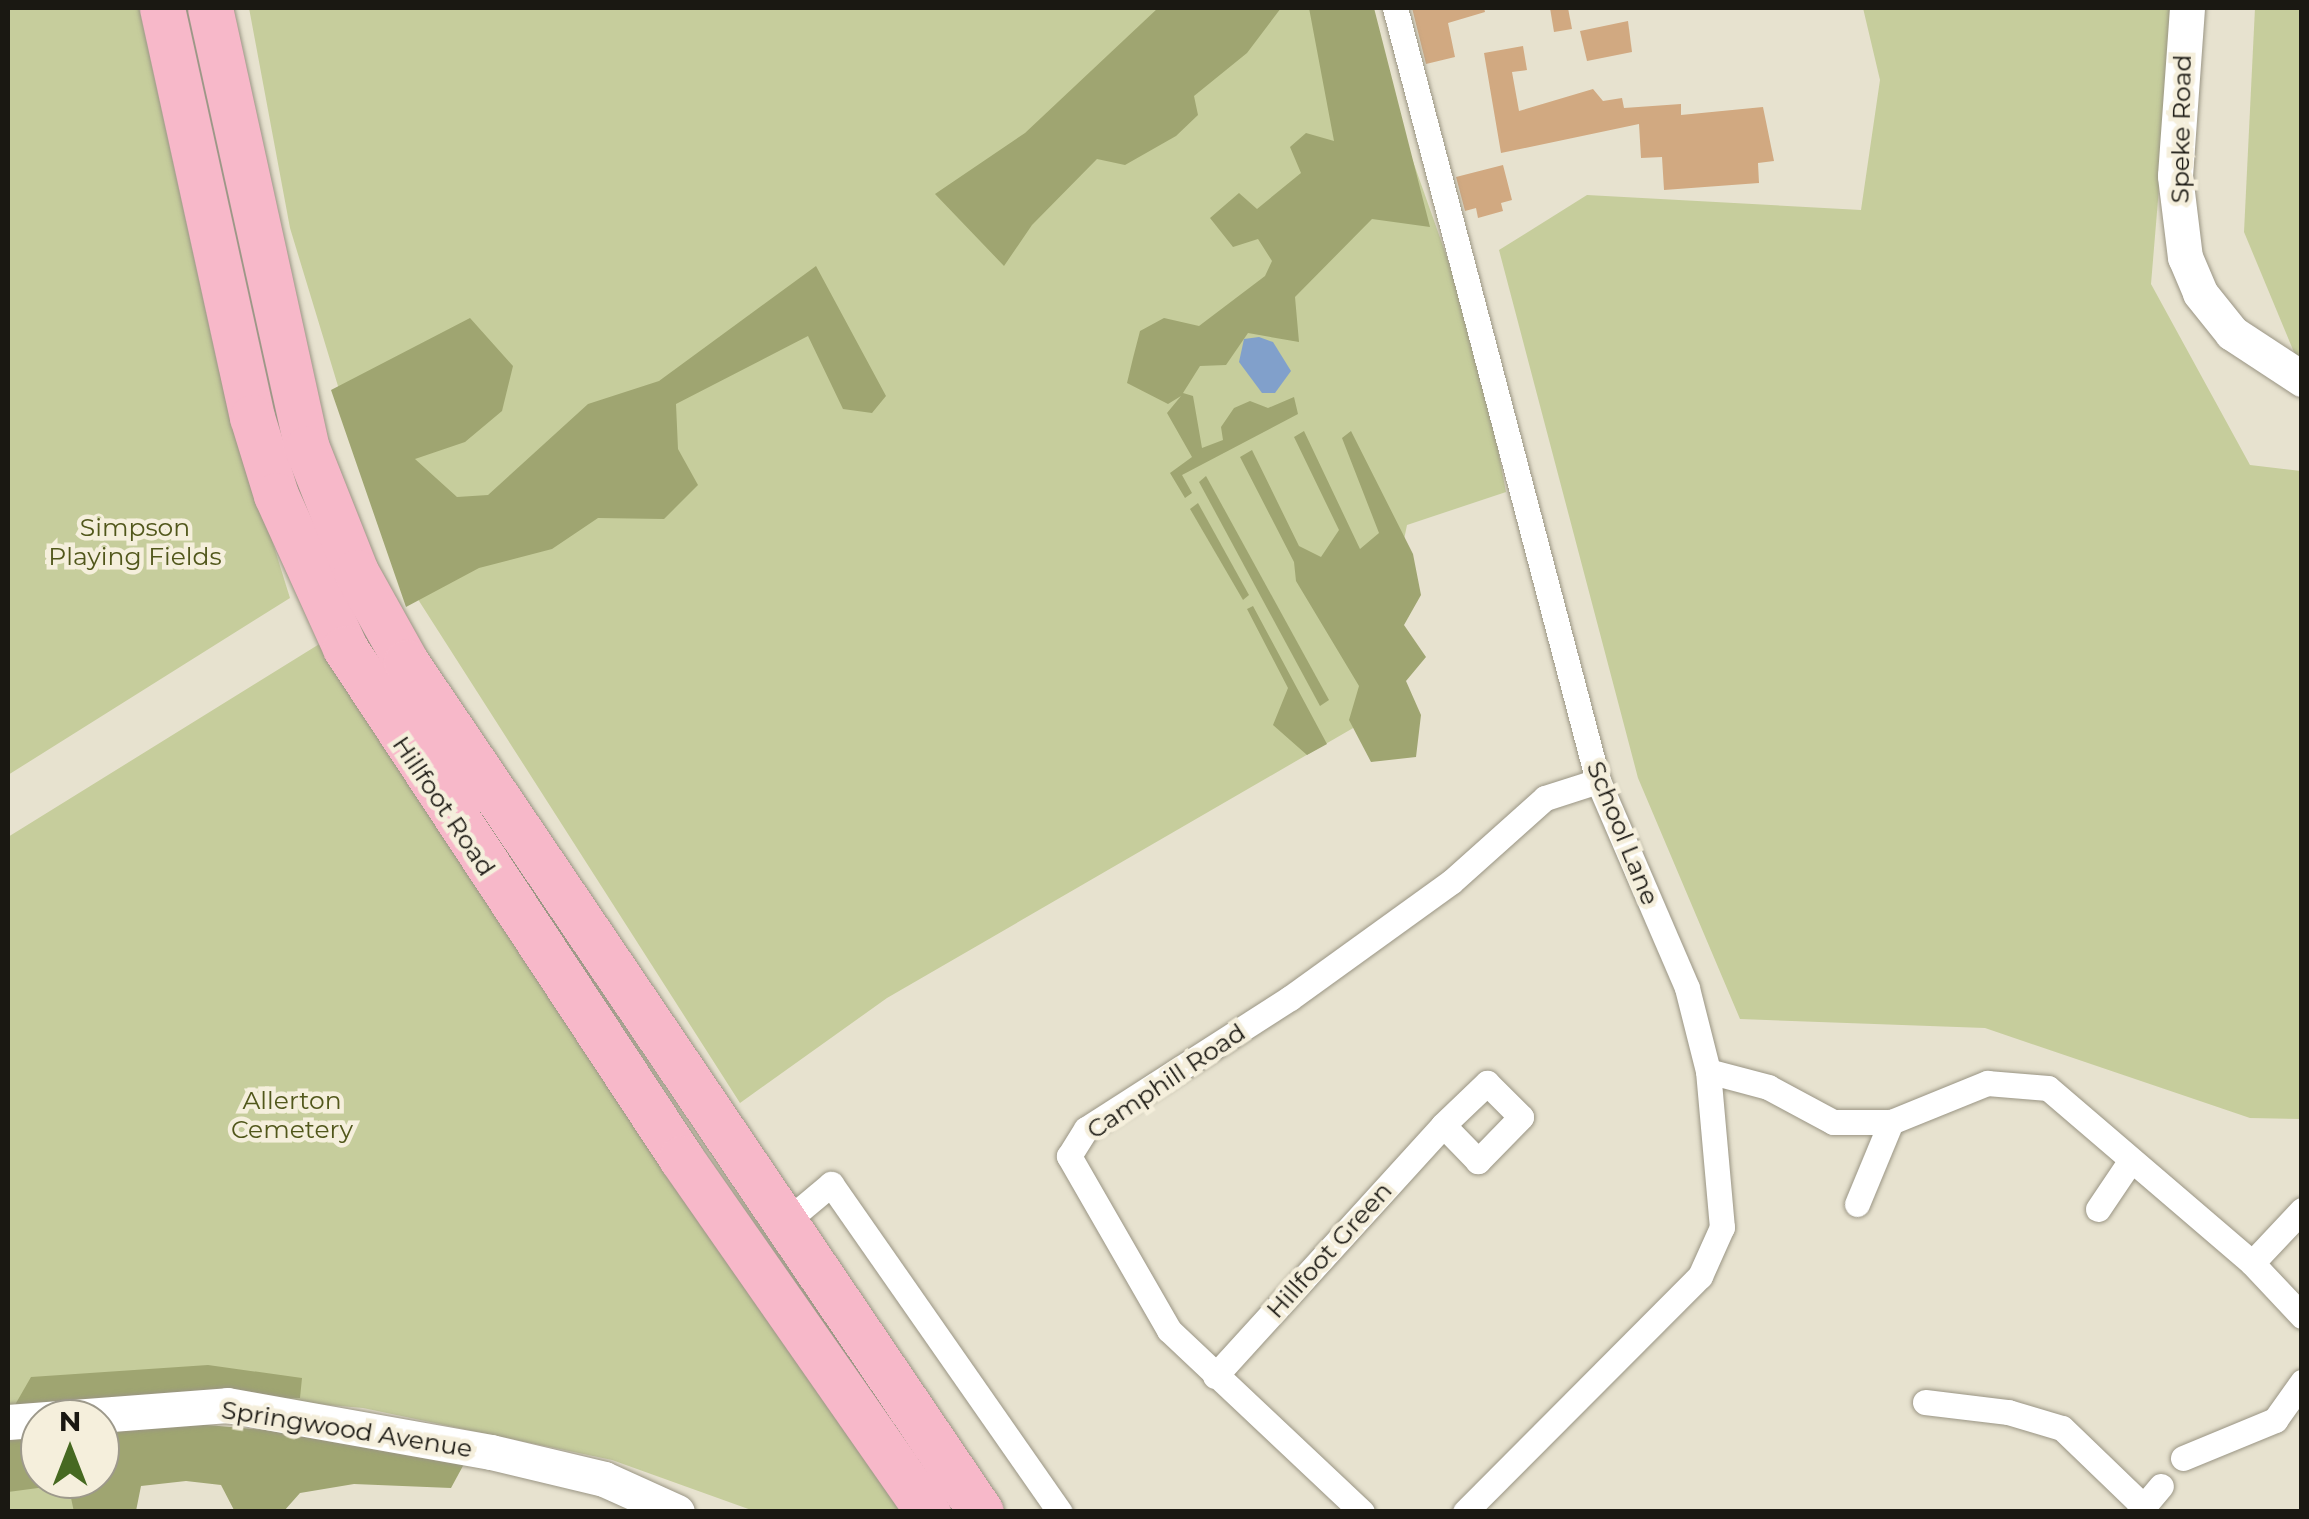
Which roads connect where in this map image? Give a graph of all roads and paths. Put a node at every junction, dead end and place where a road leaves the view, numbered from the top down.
1 (162, 8) edge
2 (210, 8) edge
3 (1395, 8) edge
4 (2187, 8) edge
5 (2302, 379) edge
6 (375, 610) junction
7 (337, 632) junction
8 (1598, 781) junction
9 (1708, 1071) junction
10 (1891, 1122) junction
11 (1444, 1124) dead end
12 (2132, 1160) junction
13 (1856, 1204) dead end
14 (2098, 1209) dead end
15 (2302, 1210) edge
16 (782, 1225) junction
17 (2252, 1263) junction
18 (2302, 1316) edge
19 (1215, 1376) junction
20 (2302, 1382) edge
21 (1925, 1402) dead end
22 (8, 1422) edge
23 (2183, 1458) dead end
24 (2161, 1486) dead end
25 (2141, 1509) edge
26 (677, 1512) edge
27 (928, 1512) edge
28 (981, 1512) edge
29 (1060, 1512) edge
30 (1362, 1512) edge
31 (1465, 1512) edge

1 - 7 highway, Hillfoot Road
2 - 6 highway, Hillfoot Road
3 - 8 street, School Lane
4 - 5 street, Speke Road
6 - 7 street
6 - 16 highway, Hillfoot Road
7 - 27 highway, Hillfoot Road
8 - 9 street, School Lane
8 - 19 street, Camphill Road
9 - 10 street
9 - 31 street, School Lane
10 - 12 street
10 - 13 street
11 - 19 street, Hillfoot Green
12 - 14 street
12 - 17 street
15 - 17 street
16 - 28 highway, Hillfoot Road
16 - 29 street
17 - 18 street
19 - 30 street, Camphill Road
20 - 23 street
21 - 25 street
22 - 26 street, Springwood Avenue
24 - 25 street

